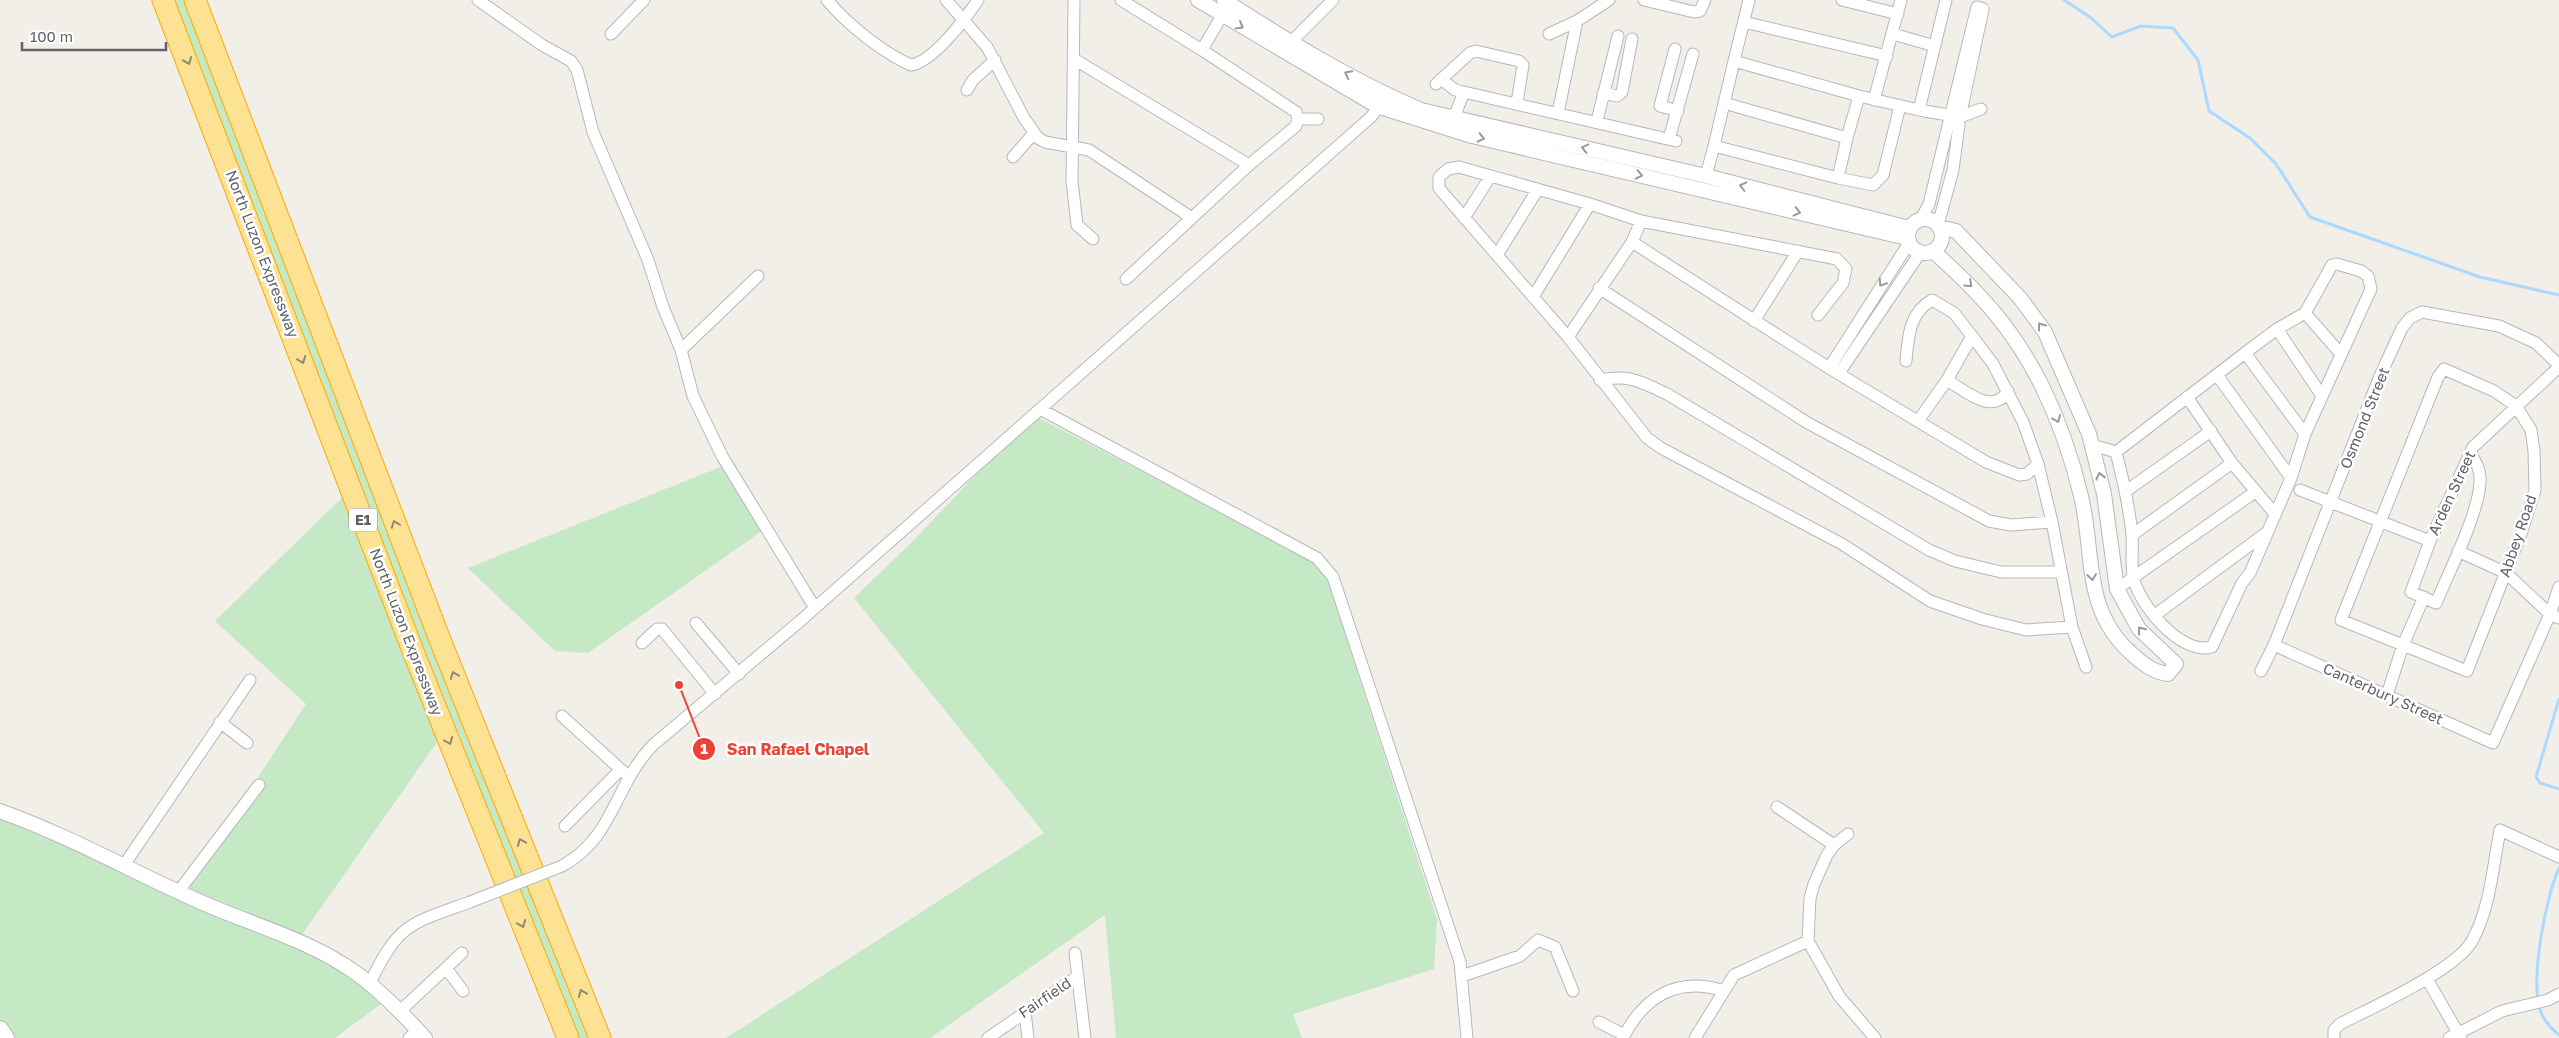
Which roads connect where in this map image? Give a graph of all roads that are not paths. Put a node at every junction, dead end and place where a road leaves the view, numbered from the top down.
1 (163, 0) edge
2 (195, 0) edge
3 (478, 0) edge
4 (644, 0) edge
5 (827, 0) edge
6 (946, 0) edge
7 (978, 0) edge
8 (1074, 0) edge
9 (1122, 0) edge
10 (1198, 0) edge
11 (1333, 0) edge
12 (1609, 0) edge
13 (1644, 0) edge
14 (1705, 0) edge
15 (1749, 0) edge
16 (1842, 0) edge
17 (1901, 0) edge
18 (1946, 0) edge
19 (1225, 6) edge
20 (1980, 8) dead end
21 (1898, 14) junction
22 (964, 21) junction
23 (1577, 21) junction
24 (1744, 22) junction
25 (611, 34) dead end
26 (1549, 34) dead end
27 (1893, 34) junction
28 (1287, 46) junction
29 (1935, 46) junction
30 (1202, 50) junction
31 (1887, 56) junction
32 (1074, 59) junction
33 (995, 60) junction
34 (1734, 61) junction
35 (967, 90) dead end
36 (1376, 91) junction
37 (1459, 91) junction
38 (1604, 94) junction
39 (1859, 96) junction
40 (1874, 100) junction
41 (1517, 103) junction
42 (1724, 103) junction
43 (1377, 106) junction
44 (1900, 106) junction
45 (1981, 109) dead end
46 (1919, 110) junction
47 (1678, 111) junction
48 (1558, 113) junction
49 (1955, 116) junction
50 (1298, 119) junction
51 (1318, 119) dead end
52 (1597, 121) junction
53 (1447, 122) junction
54 (1034, 133) junction
55 (1847, 138) junction
56 (1072, 146) junction
57 (1714, 146) junction
58 (1013, 157) dead end
59 (1249, 165) junction
60 (1706, 176) junction
61 (1490, 177) junction
62 (1838, 178) junction
63 (1538, 189) junction
64 (1590, 204) junction
65 (1192, 218) junction
66 (1464, 218) junction
67 (1921, 219) junction
68 (1641, 221) junction
69 (1939, 228) junction
70 (1909, 236) junction
71 (1093, 239) dead end
72 (1632, 242) junction
73 (1798, 251) junction
74 (1926, 252) junction
75 (1497, 255) junction
76 (758, 276) dead end
77 (1126, 279) dead end
78 (1599, 288) junction
79 (1533, 297) junction
80 (2306, 313) junction
81 (1818, 315) dead end
82 (1754, 321) junction
83 (2277, 330) junction
84 (1972, 336) junction
85 (1568, 337) junction
86 (680, 350) junction
87 (2245, 353) junction
88 (2340, 353) junction
89 (1906, 361) dead end
90 (2559, 366) edge
91 (1834, 370) junction
92 (2217, 375) junction
93 (1600, 380) junction
94 (1947, 380) junction
95 (2008, 392) junction
96 (2322, 396) junction
97 (2187, 397) junction
98 (2516, 406) junction
99 (1040, 409) junction
100 (1918, 421) junction
101 (2211, 431) junction
102 (2089, 434) junction
103 (2305, 434) junction
104 (2116, 452) junction
105 (2470, 454) junction
106 (2232, 463) junction
107 (2038, 464) junction
108 (2291, 478) junction
109 (2300, 490) dead end
110 (2126, 491) junction
111 (2255, 492) junction
112 (2330, 502) junction
113 (2275, 514) junction
114 (2380, 520) junction
115 (2052, 522) junction
116 (2267, 532) junction
117 (2132, 536) junction
118 (2430, 542) junction
119 (2458, 552) junction
120 (2060, 572) junction
121 (2506, 573) junction
122 (2136, 583) junction
123 (2559, 587) edge
124 (2119, 593) junction
125 (2424, 597) junction
126 (815, 608) junction
127 (2155, 615) junction
128 (2554, 616) edge
129 (696, 623) dead end
130 (2072, 627) junction
131 (642, 643) dead end
132 (2274, 644) junction
133 (2403, 645) junction
134 (2086, 667) dead end
135 (2261, 671) dead end
136 (739, 674) junction
137 (250, 680) dead end
138 (715, 694) junction
139 (2388, 695) junction
140 (562, 716) dead end
141 (220, 722) junction
142 (247, 743) dead end
143 (624, 773) junction
144 (259, 785) dead end
145 (1777, 807) dead end
146 (0, 811) edge
147 (565, 826) dead end
148 (1848, 834) dead end
149 (1834, 845) junction
150 (2555, 854) edge
151 (124, 865) junction
152 (178, 892) junction
153 (1808, 941) junction
154 (1076, 953) dead end
155 (462, 954) dead end
156 (446, 968) junction
157 (1078, 976) junction
158 (1462, 976) junction
159 (2427, 979) junction
160 (370, 983) junction
161 (463, 991) dead end
162 (1573, 991) dead end
163 (1724, 991) junction
164 (2559, 994) edge
165 (399, 1012) junction
166 (1025, 1012) junction
167 (1599, 1022) dead end
168 (0, 1029) edge
169 (417, 1035) edge
170 (1624, 1036) edge
171 (2456, 1036) edge
172 (6, 1038) edge
173 (568, 1038) edge
174 (600, 1038) edge
175 (988, 1038) edge
176 (1028, 1038) edge
177 (1085, 1038) edge
178 (1467, 1038) edge
179 (1695, 1038) edge
180 (1875, 1038) edge
181 (2334, 1038) edge

1 -> 173 highway, North Luzon Expressway / E1
174 -> 2 highway, North Luzon Expressway / E1
3 - 86 street
4 - 25 street
5 - 22 street
6 - 22 street
7 - 22 street
8 - 32 street
9 - 30 street
10 - 19 street
11 - 28 street
12 - 23 street
13 - 14 street
15 - 24 street
16 - 21 street
17 - 21 street
18 - 29 street
19 - 28 street
19 - 30 street
20 - 49 street
21 - 27 street
22 - 33 street
23 - 26 street
23 - 48 street
24 - 31 street
24 - 34 street
27 - 29 street
27 - 31 street
36 -> 28 street
28 - 43 street
29 - 46 street
30 - 50 street
31 - 40 street
32 - 56 street
32 - 59 street
33 - 35 street
33 - 54 street
34 - 39 street
34 - 42 street
36 - 43 street
36 - 53 street
37 - 41 street
37 - 41 street
37 - 53 street
38 - 38 street
38 - 52 street
39 - 40 street
39 - 55 street
40 - 44 street
41 - 48 street
42 - 55 street
42 - 57 street
43 - 53 street
43 - 99 street
44 - 46 street
44 - 62 street
45 - 49 street
46 - 49 street
47 - 47 street
47 - 52 street
48 - 52 street
49 - 67 street
49 - 69 street
50 - 51 street
50 - 59 street
60 -> 53 street
53 -> 70 street
54 - 56 street
54 - 58 street
55 - 62 street
56 - 65 street
56 - 71 street
57 - 60 street
57 - 62 street
59 - 65 street
70 -> 60 street
61 - 63 street
61 - 66 street
61 - 66 street
63 - 64 street
63 - 75 street
64 - 68 street
64 - 79 street
65 - 77 street
66 - 75 street
67 - 69 street
67 - 70 street
68 - 72 street
68 - 73 street
69 - 74 street
102 -> 69 street
70 - 74 street
70 -> 91 street
72 - 78 street
72 - 82 street
73 - 81 street
73 - 82 street
74 - 91 street
74 -> 124 street
75 - 79 street
76 - 86 street
78 - 85 street
78 - 115 street
79 - 85 street
80 - 83 street
80 - 88 street
80 - 88 street
82 - 91 street
83 - 87 street
83 - 96 street
84 - 89 street
84 - 94 street
84 - 95 street
85 - 93 street
86 - 126 street
87 - 92 street
87 - 103 street
88 - 96 street
90 - 98 street, Arden Street
90 - 112 street, Osmond Street
91 - 100 street
92 - 97 street
92 - 108 street
93 - 120 street
93 - 130 street
94 - 95 street
94 - 100 street
95 - 107 street
96 - 103 street
97 - 101 street
97 - 104 street
98 - 105 street, Arden Street
98 - 114 street, Abbey Road
98 - 121 street, Abbey Road
99 - 126 street
99 - 158 street
100 - 107 street
101 - 106 street
101 - 110 street
102 - 104 street
124 -> 102 street
103 - 108 street
104 - 110 street
105 - 118 street, Arden Street
105 - 119 street
106 - 111 street
106 - 117 street
107 - 115 street
108 - 113 street
109 - 112 street
110 - 117 street
111 - 113 street
111 - 122 street
112 - 114 street
112 - 132 street, Osmond Street
113 - 116 street
114 - 118 street
114 - 133 street, Abbey Road
115 - 120 street
116 - 127 street
116 - 127 street
117 - 122 street
118 - 125 street, Arden Street
119 - 121 street
119 - 125 street
120 - 130 street
121 - 128 street
121 - 133 street, Abbey Road
122 - 124 street
122 - 127 street
123 - 128 street
125 - 133 street
126 - 136 street
128 - 139 street, Canterbury Street
129 - 136 street
130 - 134 street
131 - 138 street
132 - 135 street, Osmond Street
132 - 139 street, Canterbury Street
133 - 139 street
136 - 138 street
137 - 141 street
138 - 143 street
140 - 143 street
141 - 142 street
141 - 151 street
143 - 147 street
143 - 160 street, bridge
144 - 152 street
145 - 149 street
146 - 151 street
148 - 149 street
149 - 153 street
150 - 159 street
151 - 152 street
152 - 160 street
153 - 163 street
153 - 180 street
154 - 157 street
155 - 156 street
156 - 161 street
156 - 165 street
157 - 166 street, Fairfield
157 - 177 street
158 - 162 street
158 - 178 street
159 - 171 street
159 - 181 street
160 - 165 street
163 - 170 street
163 - 179 street
164 - 171 street
165 - 169 street
166 - 175 street, Fairfield
166 - 176 street
167 - 170 street
168 - 172 main road

